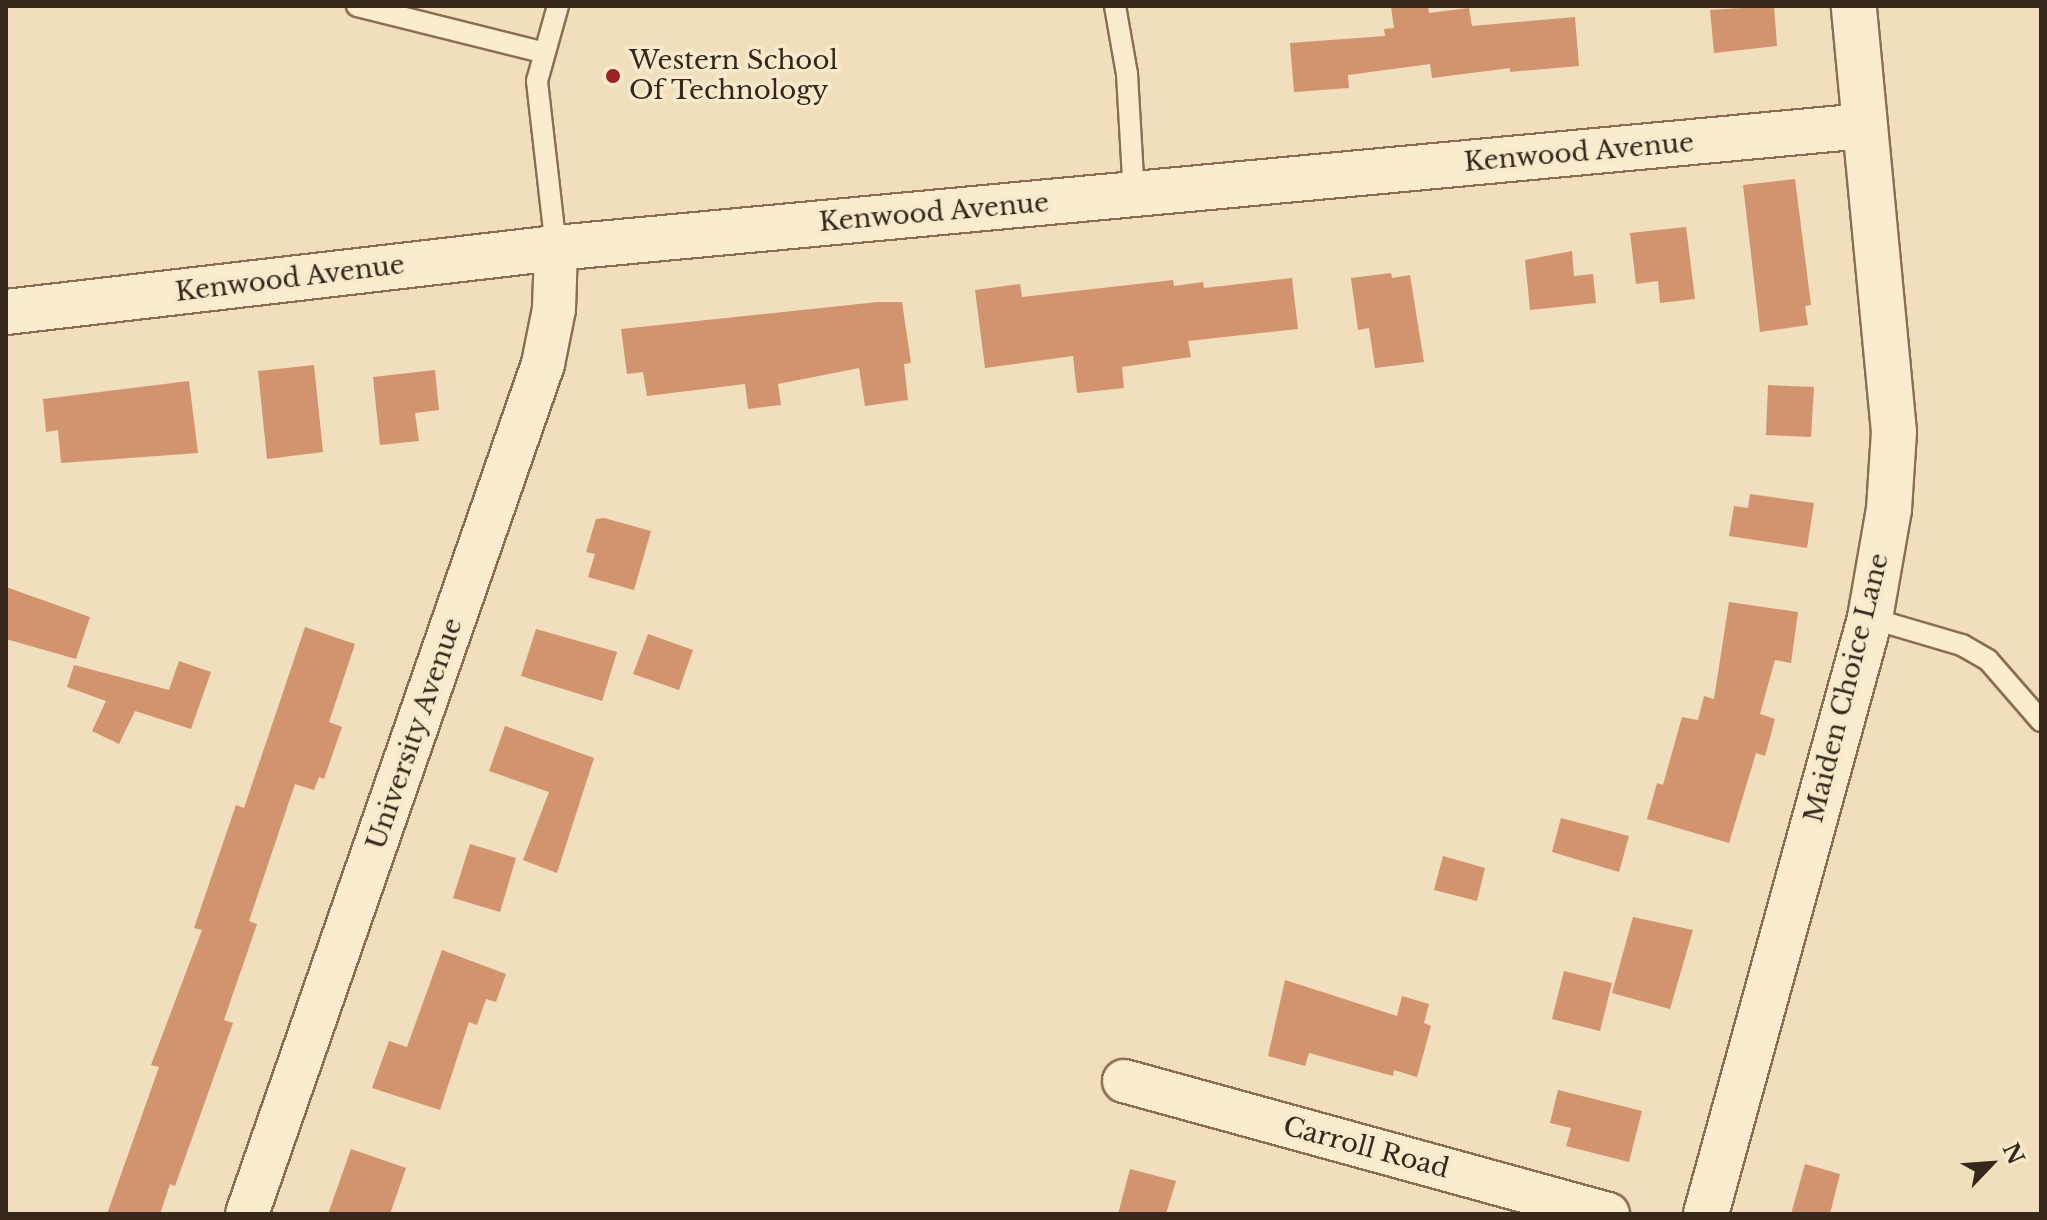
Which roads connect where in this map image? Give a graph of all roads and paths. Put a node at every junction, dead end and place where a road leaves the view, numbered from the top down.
1 (357, 6) edge
2 (558, 6) edge
3 (1115, 6) edge
4 (1854, 6) edge
5 (542, 52) junction
6 (1864, 126) junction
7 (1134, 195) junction
8 (556, 248) junction
9 (8, 319) edge
10 (1870, 618) junction
11 (2041, 721) edge
12 (1124, 1081) dead end
13 (247, 1214) edge
14 (1608, 1214) edge
15 (1706, 1214) edge

1 - 5 lane
2 - 5 lane
3 - 7 lane
4 - 6 street, Maiden Choice Lane
5 - 8 lane
6 - 7 street, Kenwood Avenue
6 - 10 street, Maiden Choice Lane
7 - 8 street, Kenwood Avenue
8 - 9 street, Kenwood Avenue
8 - 13 street, University Avenue
10 - 11 lane
10 - 15 street, Maiden Choice Lane
12 - 14 street, Carroll Road

